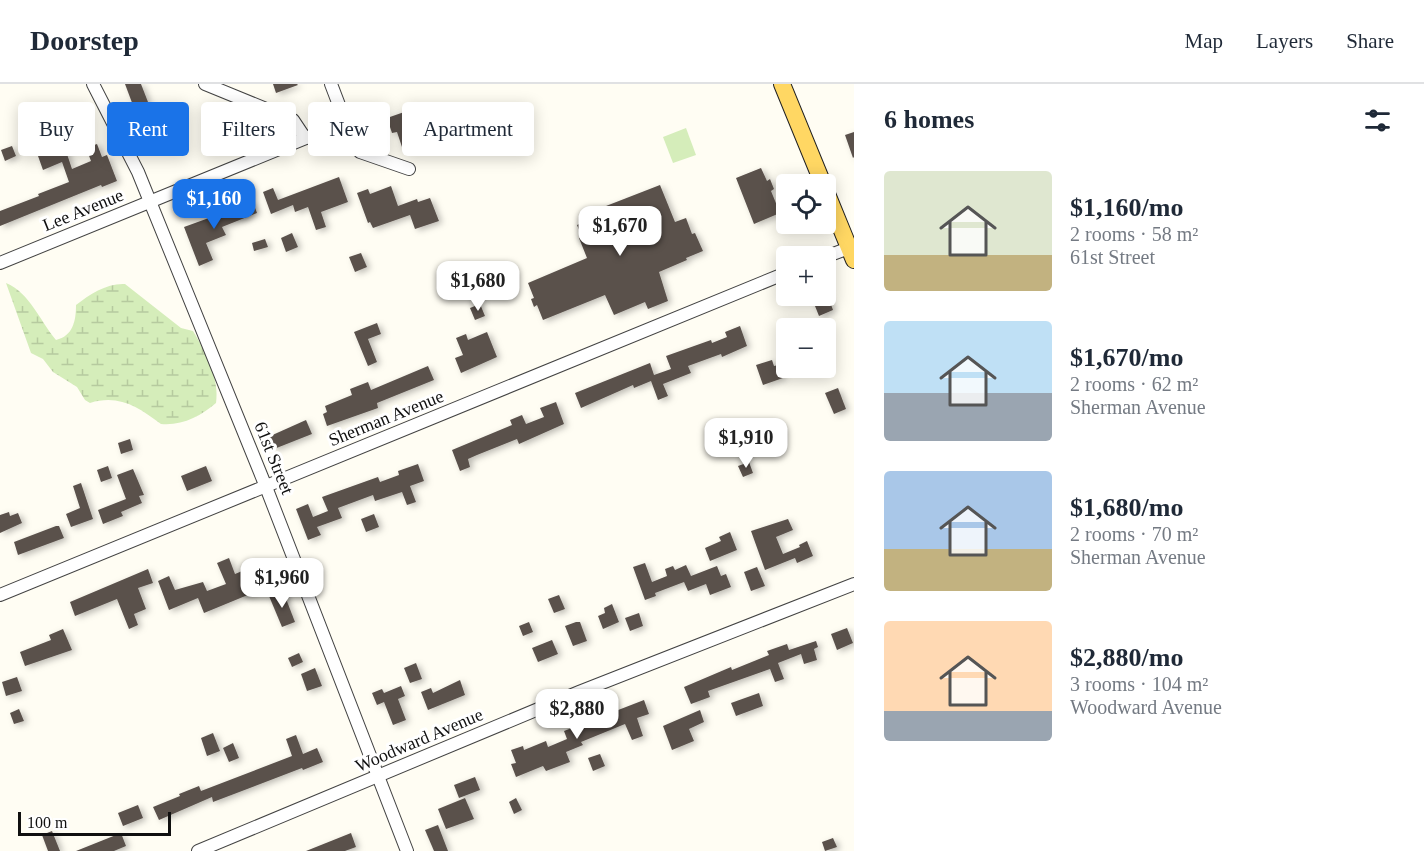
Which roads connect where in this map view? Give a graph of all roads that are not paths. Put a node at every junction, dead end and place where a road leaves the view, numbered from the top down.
1 (93, 84) edge
2 (205, 84) edge
3 (331, 84) edge
4 (782, 84) edge
5 (338, 102) edge
6 (308, 137) edge
7 (305, 138) junction
8 (372, 156) edge
9 (409, 169) dead end
10 (819, 174) edge
11 (151, 202) junction
12 (836, 215) edge
13 (852, 252) edge
14 (836, 255) edge
15 (0, 263) edge
16 (776, 277) edge
17 (266, 487) junction
18 (854, 584) edge
19 (0, 596) edge
20 (379, 776) junction
21 (198, 851) edge
22 (407, 851) edge

1 - 11 street, 61st Street
2 - 7 street
3 - 5 street
4 - 10 main road
6 - 7 street, Lee Avenue
7 - 11 street, Lee Avenue
8 - 9 street
11 - 15 street, Lee Avenue
11 - 17 street, 61st Street
12 - 13 main road
13 - 14 street
16 - 17 street, Sherman Avenue
17 - 19 street, Sherman Avenue
17 - 20 street, 61st Street
18 - 20 street, Woodward Avenue
20 - 21 street, Woodward Avenue
20 - 22 street, 61st Street

